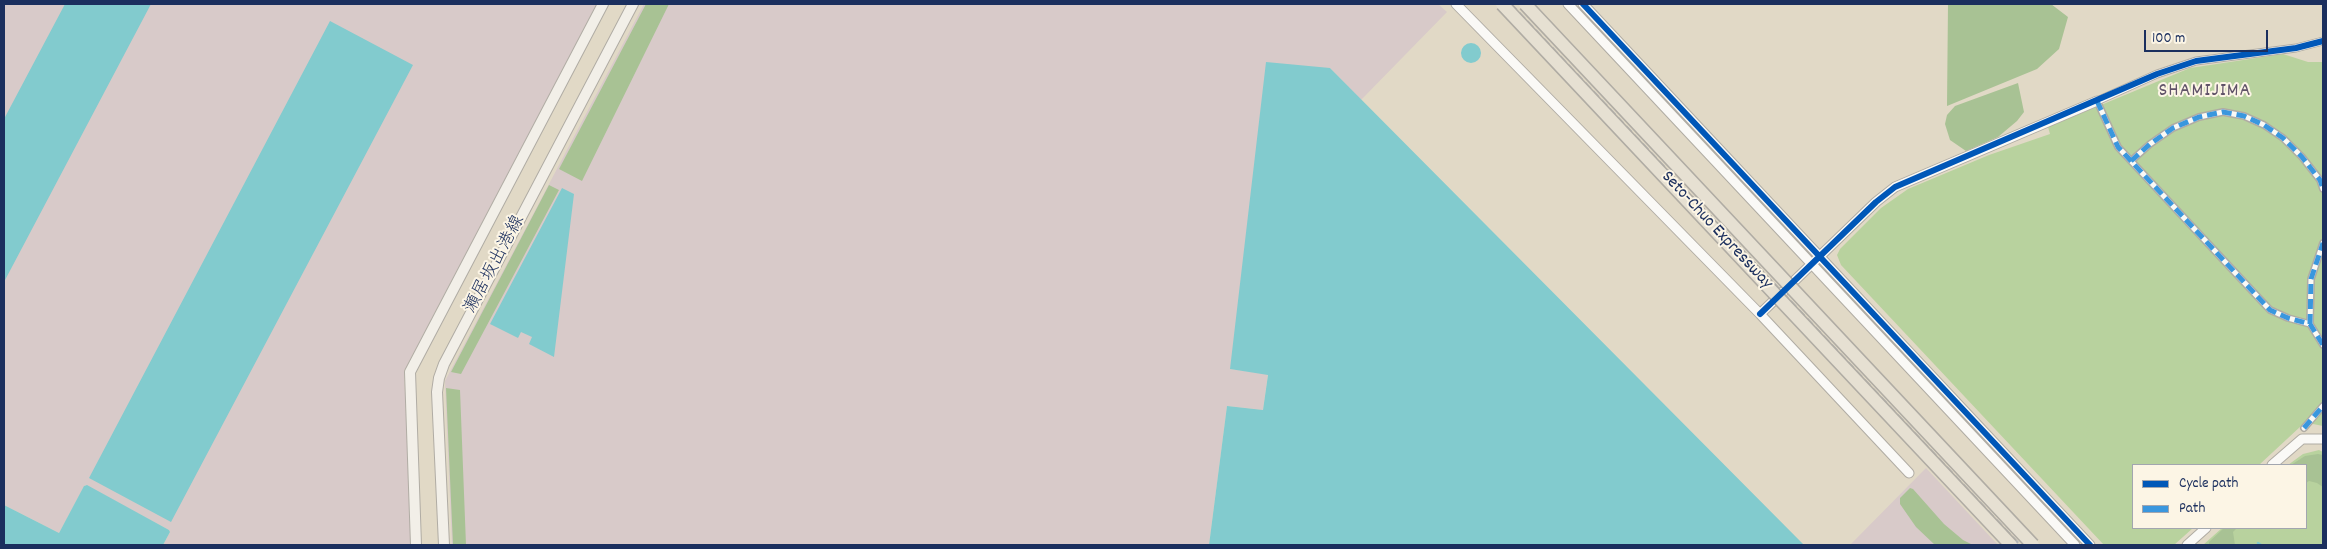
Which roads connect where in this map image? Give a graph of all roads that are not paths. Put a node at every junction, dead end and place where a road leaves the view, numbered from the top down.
1 (603, 4) edge
2 (633, 4) edge
3 (1456, 4) edge
4 (1502, 4) edge
5 (1525, 4) edge
6 (1568, 4) edge
7 (1583, 4) edge
8 (2323, 41) edge
9 (2097, 101) junction
10 (2131, 162) junction
11 (2323, 187) edge
12 (2323, 242) edge
13 (1820, 257) junction
14 (1812, 264) junction
15 (1760, 314) junction
16 (2310, 324) junction
17 (2323, 345) edge
18 (2323, 406) edge
19 (2304, 428) dead end
20 (2323, 439) edge
21 (2273, 464) edge
22 (1910, 473) dead end
23 (2205, 529) edge
24 (416, 545) edge
25 (444, 545) edge
26 (2011, 545) edge
27 (2033, 545) edge
28 (2075, 545) edge
29 (2090, 545) edge
30 (2187, 545) edge

1 - 24 main road, 瀬居坂出港線
2 - 25 main road, 瀬居坂出港線
3 - 15 street
4 - 26 highway, Seto-Chuo Expressway, bridge
5 - 27 highway, Seto-Chuo Expressway, bridge
6 - 14 street
7 - 13 street
8 - 9 street
9 - 10 street
9 - 13 street
10 - 11 street
10 - 16 street
12 - 16 street
13 - 14 street
13 - 29 street
14 - 15 street
14 - 28 street
15 - 22 street
16 - 17 street
18 - 19 street
20 - 21 street
23 - 30 street

